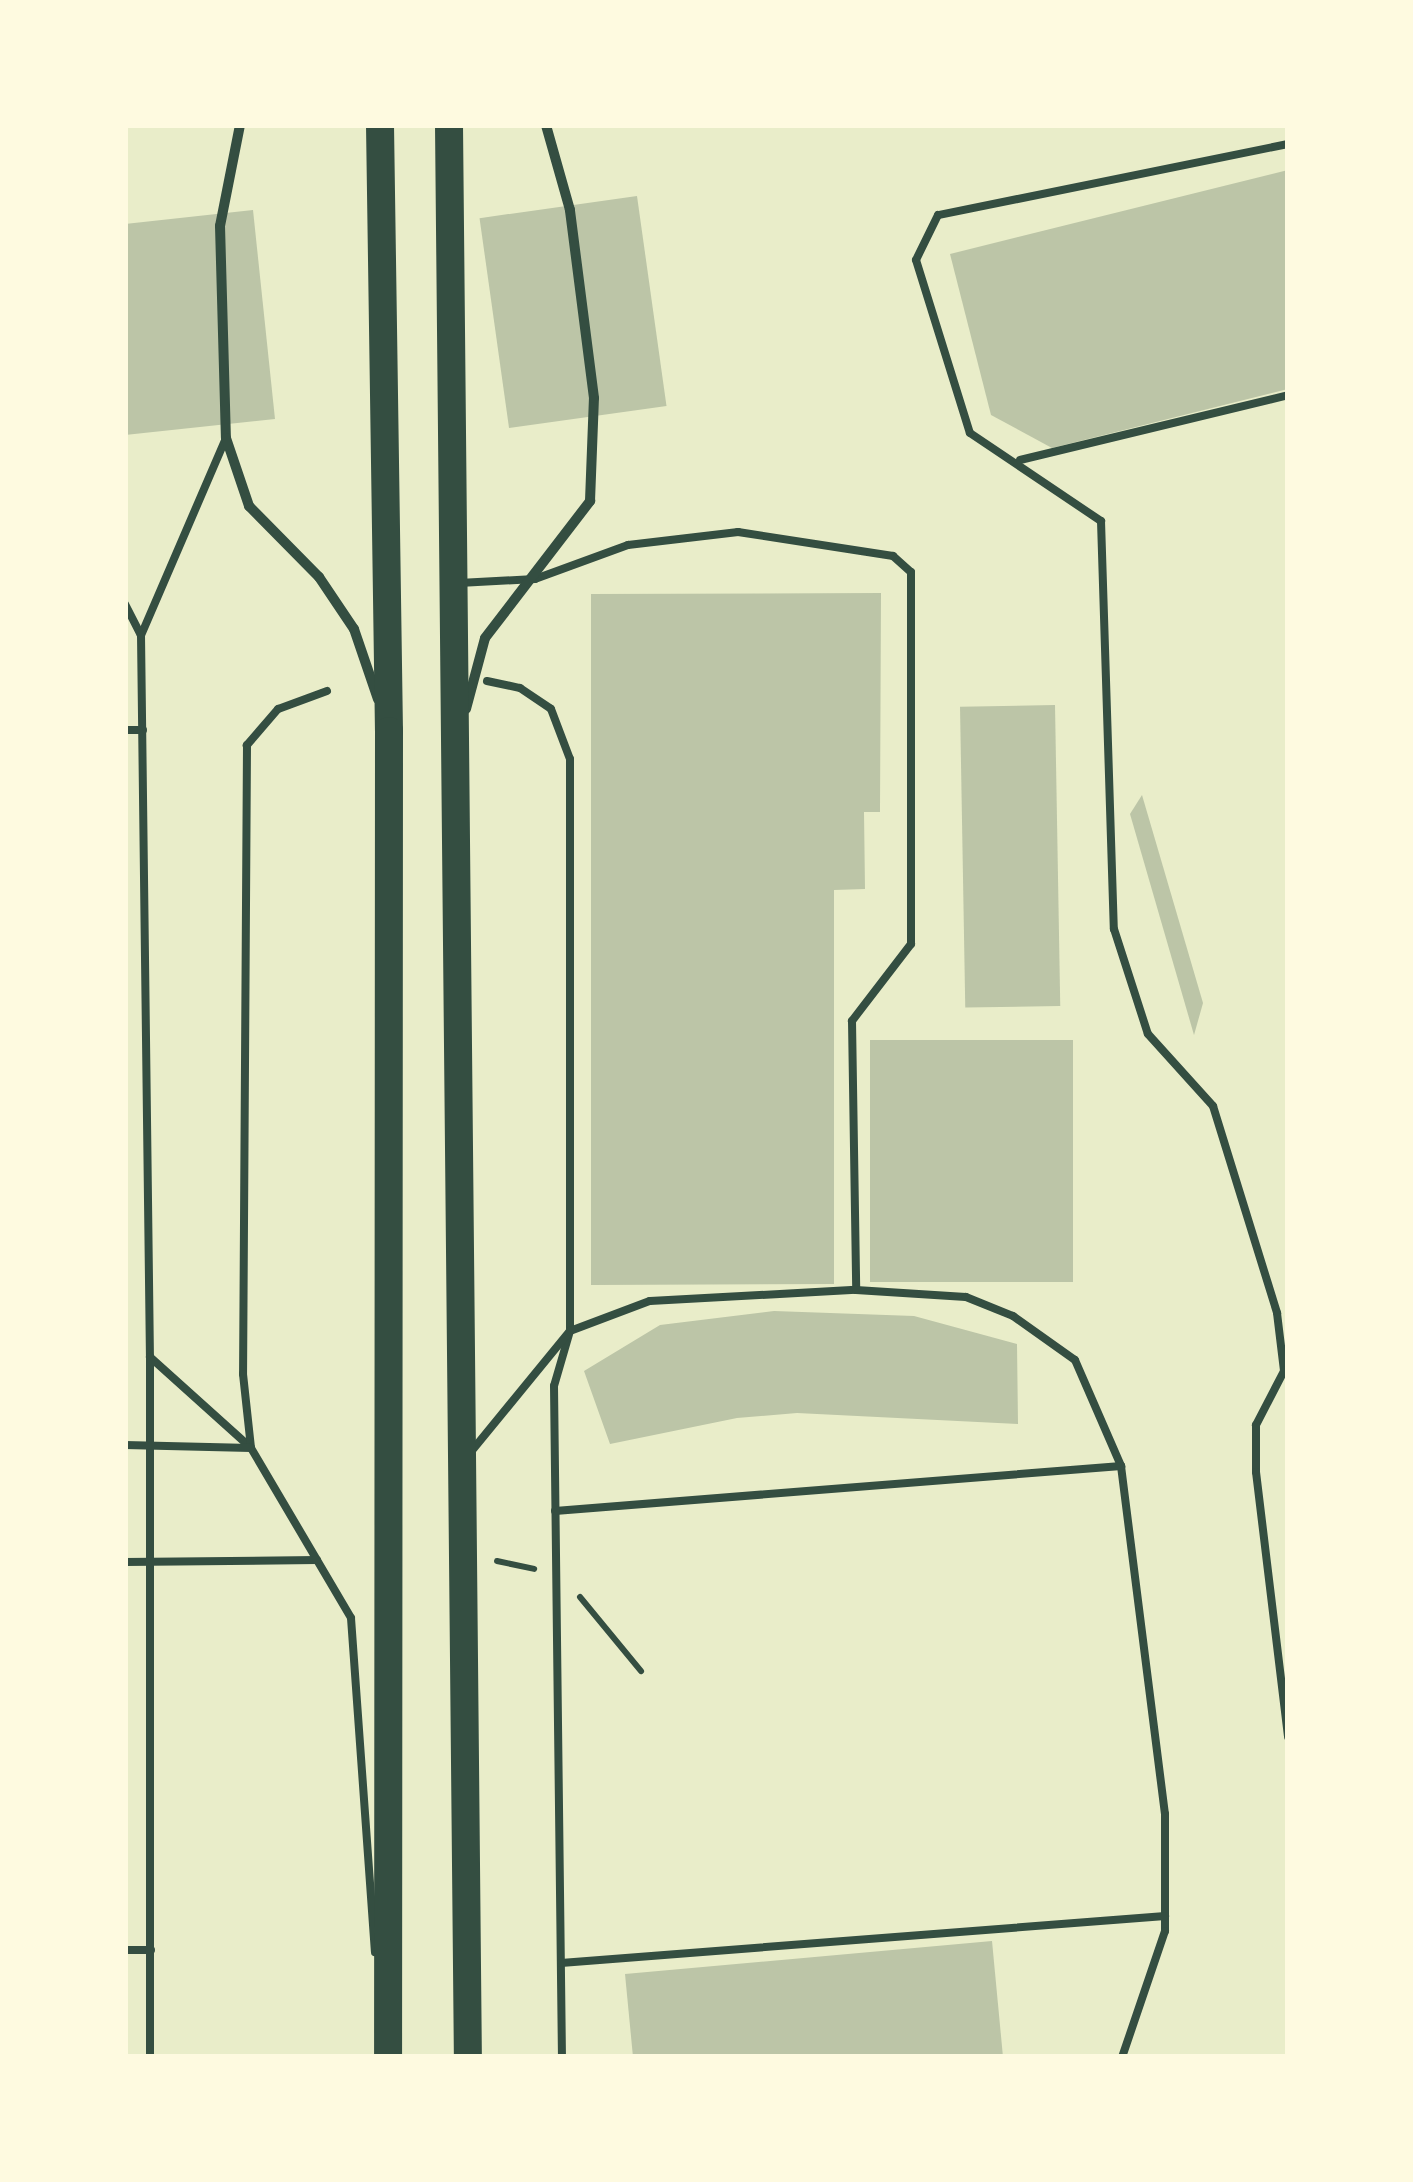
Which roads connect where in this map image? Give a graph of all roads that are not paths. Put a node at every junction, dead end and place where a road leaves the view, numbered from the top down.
1 (240, 125) edge
2 (380, 125) edge
3 (449, 125) edge
4 (546, 125) edge
5 (1288, 144) edge
6 (1288, 395) edge
7 (226, 438) junction
8 (1019, 460) junction
9 (535, 580) junction
10 (455, 584) junction
11 (125, 604) edge
12 (141, 634) junction
13 (487, 681) dead end
14 (327, 691) dead end
15 (125, 730) edge
16 (143, 730) junction
17 (389, 731) junction
18 (456, 744) junction
19 (856, 1290) junction
20 (570, 1331) junction
21 (150, 1358) junction
22 (1286, 1371) edge
23 (125, 1446) edge
24 (152, 1446) junction
25 (251, 1448) junction
26 (464, 1461) junction
27 (1121, 1466) junction
28 (556, 1511) junction
29 (317, 1560) junction
30 (153, 1561) junction
31 (125, 1562) edge
32 (1286, 1701) edge
33 (1288, 1738) edge
34 (1165, 1916) junction
35 (125, 1950) edge
36 (151, 1950) junction
37 (561, 1963) junction
38 (150, 2057) edge
39 (385, 2057) edge
40 (468, 2057) edge
41 (562, 2057) edge
42 (1122, 2057) edge

1 - 7 street
2 - 17 highway
3 - 10 highway
4 - 9 street
5 - 8 lane
6 - 8 lane
7 - 12 lane
7 - 17 street
8 - 22 lane
9 - 10 lane
9 - 18 street
9 - 19 lane
10 - 18 highway
11 - 12 lane
12 - 16 lane
13 - 20 lane
14 - 25 lane
15 - 16 lane
16 - 21 lane
17 - 39 highway
18 - 26 highway
19 - 20 lane
19 - 27 lane
20 - 26 lane
20 - 28 lane
21 - 24 lane
21 - 25 lane
22 - 32 lane
23 - 24 lane
24 - 25 lane
24 - 30 lane
25 - 29 lane
26 - 40 highway
27 - 28 lane
27 - 34 lane
28 - 37 lane
29 - 30 lane
29 - 39 lane
30 - 31 lane
30 - 36 lane
32 - 33 lane
34 - 37 lane
34 - 42 lane
35 - 36 lane
36 - 38 lane
37 - 41 lane

